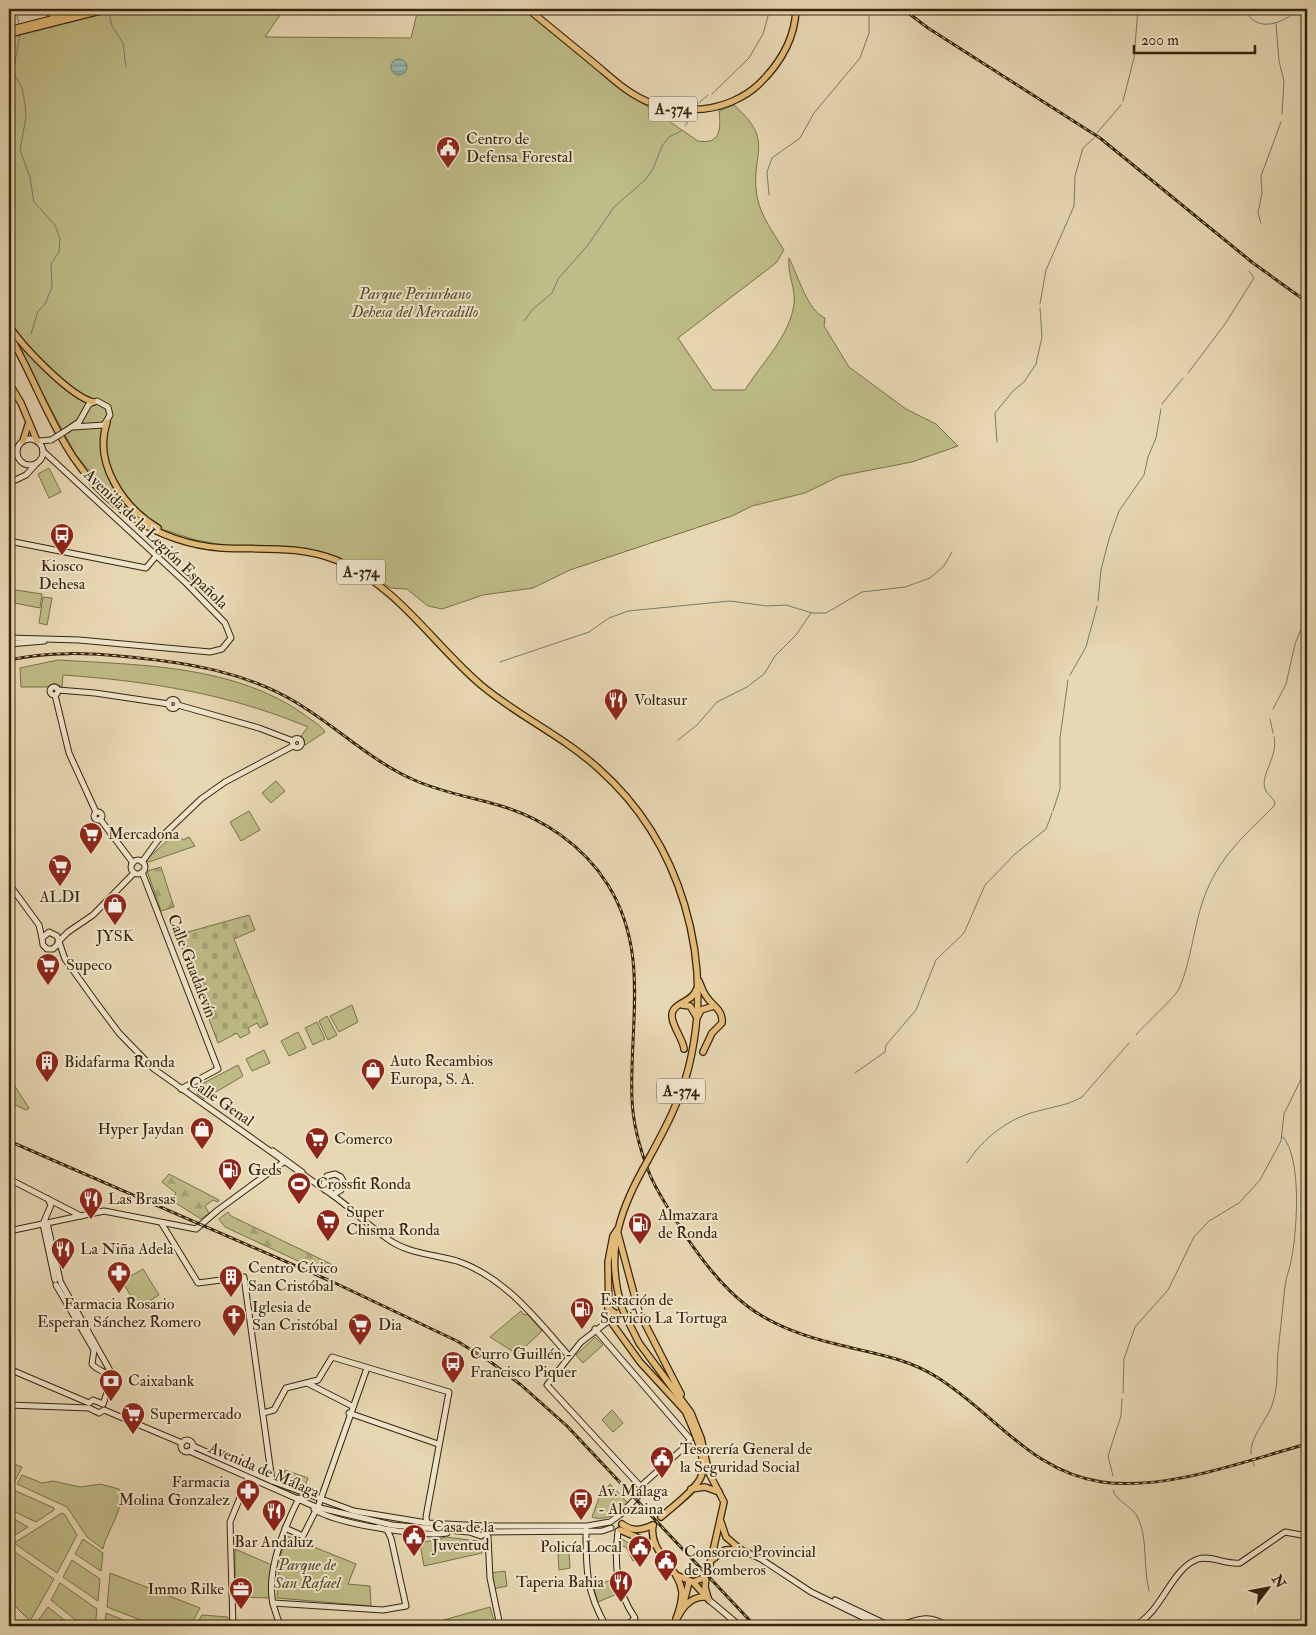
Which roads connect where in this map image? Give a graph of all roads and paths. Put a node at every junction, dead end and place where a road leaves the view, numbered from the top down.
1 (91, 9) edge
2 (108, 9) edge
3 (528, 9) edge
4 (796, 9) edge
5 (44, 11) edge
6 (75, 15) junction
7 (48, 20) junction
8 (14, 30) edge
9 (9, 34) edge
10 (9, 326) edge
11 (9, 334) edge
12 (9, 344) edge
13 (22, 360) junction
14 (9, 383) edge
15 (93, 402) junction
16 (84, 415) junction
17 (107, 422) junction
18 (28, 423) junction
19 (89, 424) junction
20 (73, 427) junction
21 (50, 440) junction
22 (23, 441) junction
23 (37, 441) junction
24 (43, 450) junction
25 (22, 462) junction
26 (38, 462) junction
27 (56, 463) junction
28 (22, 477) junction
29 (10, 483) edge
30 (172, 537) junction
31 (9, 542) edge
32 (157, 555) junction
33 (9, 638) edge
34 (86, 642) junction
35 (9, 644) edge
36 (133, 862) junction
37 (142, 862) junction
38 (142, 872) junction
39 (134, 873) junction
40 (9, 884) edge
41 (39, 925) junction
42 (52, 932) junction
43 (68, 932) junction
44 (42, 938) junction
45 (58, 943) junction
46 (50, 949) junction
47 (65, 958) junction
48 (698, 980) junction
49 (680, 1005) junction
50 (714, 1006) junction
51 (697, 1018) junction
52 (684, 1049) dead end
53 (703, 1052) dead end
54 (181, 1089) junction
55 (268, 1149) junction
56 (274, 1155) junction
57 (283, 1161) junction
58 (290, 1166) junction
59 (273, 1170) junction
60 (302, 1172) junction
61 (327, 1176) junction
62 (9, 1179) edge
63 (343, 1187) junction
64 (325, 1190) junction
65 (331, 1194) junction
66 (54, 1201) junction
67 (344, 1203) junction
68 (81, 1216) junction
69 (48, 1223) junction
70 (159, 1224) junction
71 (9, 1230) edge
72 (617, 1230) junction
73 (637, 1305) junction
74 (608, 1308) junction
75 (621, 1311) junction
76 (641, 1316) joint
77 (609, 1319) junction
78 (595, 1329) junction
79 (96, 1350) junction
80 (569, 1356) junction
81 (367, 1368) junction
82 (9, 1369) edge
83 (107, 1371) junction
84 (307, 1383) junction
85 (679, 1397) junction
86 (685, 1403) junction
87 (9, 1405) edge
88 (89, 1405) junction
89 (352, 1406) junction
90 (103, 1407) junction
91 (685, 1410) junction
92 (263, 1413) junction
93 (350, 1413) junction
94 (182, 1443) junction
95 (438, 1444) junction
96 (191, 1449) junction
97 (248, 1478) junction
98 (272, 1481) junction
99 (641, 1487) junction
100 (691, 1489) junction
101 (719, 1492) junction
102 (303, 1493) junction
103 (320, 1499) junction
104 (298, 1500) junction
105 (314, 1507) junction
106 (661, 1517) tunnel mouth
107 (721, 1522) junction
108 (427, 1523) junction
109 (617, 1523) junction
110 (482, 1526) junction
111 (378, 1527) junction
112 (285, 1528) junction
113 (398, 1530) junction
114 (586, 1530) junction
115 (454, 1531) junction
116 (470, 1532) junction
117 (486, 1533) junction
118 (477, 1534) junction
119 (1307, 1536) edge
120 (391, 1538) junction
121 (654, 1545) junction
122 (488, 1547) junction
123 (740, 1549) junction
124 (713, 1559) junction
125 (676, 1575) junction
126 (707, 1575) junction
127 (691, 1582) junction
128 (807, 1588) junction
129 (707, 1598) junction
130 (273, 1603) junction
131 (680, 1613) junction
132 (676, 1619) junction
133 (872, 1622) junction
134 (908, 1624) edge
135 (233, 1626) edge
136 (280, 1626) edge
137 (500, 1626) edge
138 (606, 1626) edge
139 (626, 1626) edge
140 (673, 1626) edge
141 (740, 1626) edge
142 (881, 1626) edge
143 (886, 1626) edge
144 (890, 1626) edge
145 (897, 1626) edge
146 (949, 1626) edge
147 (1133, 1626) edge

1 - 6 main road
2 - 6 main road
3 - 4 main road, A-374
5 - 6 main road
5 - 7 main road
5 - 8 main road
6 - 7 main road
6 - 8 main road
7 - 8 main road
8 - 9 main road
10 - 15 main road
11 - 13 main road, A-374
12 - 13 main road
13 - 30 main road, A-374
14 - 18 main road
15 - 16 street
15 - 17 street
16 - 19 street
16 - 20 street
17 - 19 street
17 - 30 main road
18 - 22 main road
18 - 23 main road
19 - 20 street
20 - 21 street, bridge
21 - 23 street
21 - 24 street
22 - 23 street
22 - 25 street
23 - 24 street
24 - 26 street
24 - 27 street, Avenida de la Legión Española
25 - 26 street
25 - 28 street
26 - 27 street
26 - 28 street
27 - 32 street, Avenida de la Legión Española
28 - 29 street
30 - 48 main road, A-374
31 - 32 street
32 - 34 street, Avenida de la Legión Española
33 - 34 street
34 - 35 street
36 - 37 street
36 - 37 street
36 - 39 street
37 - 38 street
38 - 39 street
38 - 54 street, Calle Guadalevín
39 - 43 street
40 - 41 street
41 - 42 street
41 - 44 street
42 - 43 street
42 - 44 street
42 - 45 street
43 - 45 street
44 - 46 street
45 - 46 street
45 - 47 street, Calle Genal
46 - 47 street, Calle Genal
47 - 54 street, Calle Genal
48 - 49 main road
48 - 50 main road
48 - 51 main road, A-374
49 - 51 main road
49 - 52 main road
50 - 51 main road
50 - 53 main road
51 - 72 main road, A-374, bridge
54 - 55 street, Calle Genal
55 - 56 street, Calle Genal
55 - 60 street, Calle Genal
56 - 57 street, Calle Genal
56 - 59 street
57 - 58 street, Calle Genal
57 - 59 street
57 - 60 street, Calle Genal
58 - 59 street
58 - 64 street, Calle Genal
59 - 70 street
60 - 61 street, Calle Genal
61 - 63 street
61 - 64 street
62 - 66 street
63 - 65 street
63 - 67 street
64 - 65 street
65 - 67 street
66 - 68 street
66 - 69 street
66 - 69 street
67 - 80 street
68 - 69 street
68 - 70 street
69 - 71 street
69 - 79 street
70 - 92 street
72 - 73 main road
72 - 74 main road
72 - 75 main road, A-374
73 - 75 street
73 - 76 street
74 - 75 main road
74 - 77 main road
75 - 77 street
75 - 85 main road, A-374
76 - 86 main road
77 - 78 street
77 - 91 main road
78 - 80 street
78 - 99 street
79 - 83 street
79 - 83 street
80 - 99 street
81 - 84 street
81 - 89 street
81 - 95 street
82 - 88 street
83 - 90 street
84 - 89 street
84 - 92 street
85 - 86 main road, A-374
85 - 91 main road, A-374
86 - 101 main road, A-374
87 - 88 street
88 - 90 street
88 - 90 street
89 - 93 street
90 - 94 street
91 - 100 main road, A-374
92 - 98 street
93 - 95 street
93 - 103 street
94 - 96 street
94 - 96 street
95 - 108 street
96 - 97 street, Avenida de Málaga
96 - 98 street, Avenida de Málaga
97 - 104 street, Avenida de Málaga
97 - 135 street
98 - 102 street, Avenida de Málaga
99 - 109 street
100 - 101 main road
100 - 106 main road
101 - 107 main road
102 - 103 street, Avenida de Málaga
102 - 104 street
103 - 105 street
103 - 108 street, Avenida de Málaga
104 - 105 street, Avenida de Málaga
104 - 112 street
105 - 111 street
105 - 112 street
105 - 115 street, Avenida de Málaga
107 - 123 main road
107 - 124 main road
108 - 110 street, Avenida de Málaga
109 - 110 street, Avenida de Málaga
109 - 114 street
109 - 121 main road
109 - 121 main road
109 - 139 street
110 - 117 street
110 - 118 street
111 - 113 street
111 - 120 street
112 - 130 street
113 - 115 street
113 - 120 street
114 - 117 street
114 - 138 street
115 - 116 street, Avenida de Málaga
116 - 118 street, Avenida de Málaga
116 - 122 street
117 - 118 street, Avenida de Málaga
117 - 122 street
119 - 147 street
120 - 130 street
121 - 125 main road
122 - 137 street
123 - 124 main road
123 - 128 street
124 - 126 main road
125 - 127 main road
125 - 132 main road
126 - 127 main road
126 - 129 main road
127 - 129 main road
127 - 131 main road
128 - 133 street
128 - 144 street
129 - 131 main road
129 - 141 street
130 - 136 street
131 - 132 main road
132 - 140 main road
133 - 142 street
133 - 143 street
134 - 145 street
134 - 146 street

